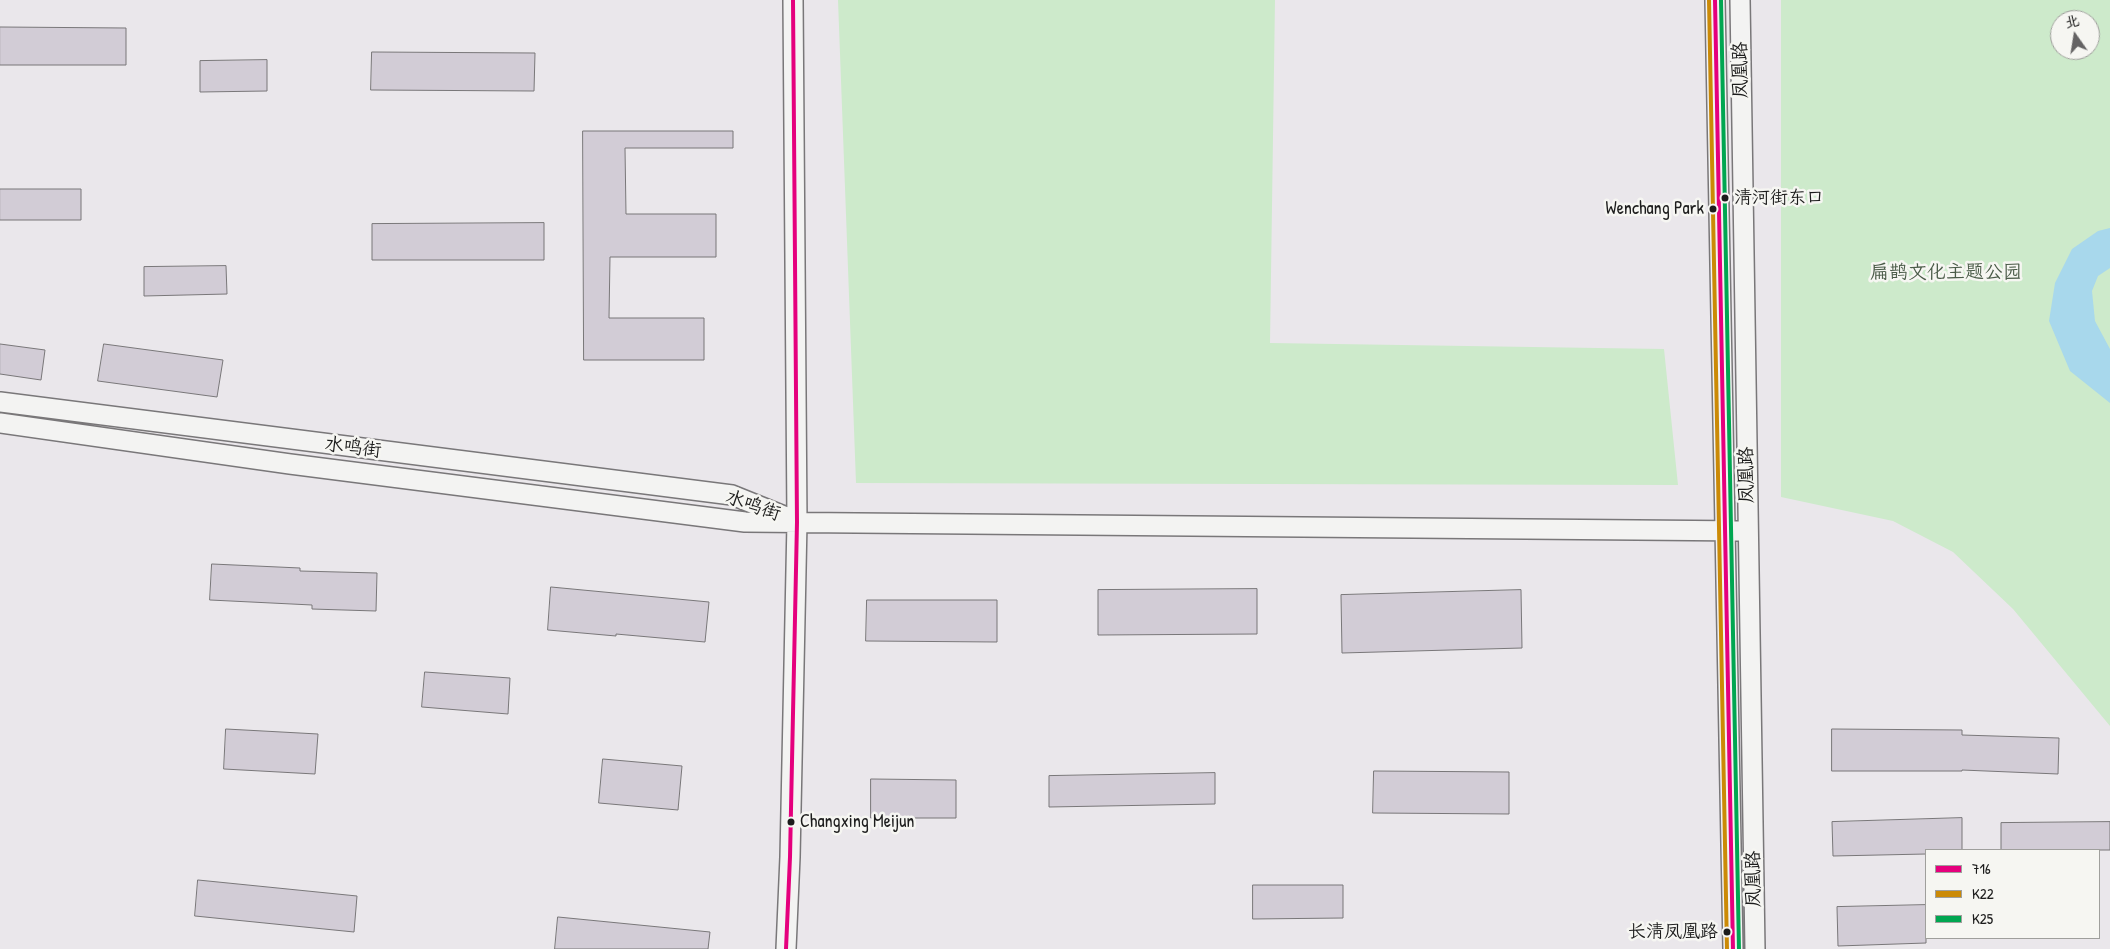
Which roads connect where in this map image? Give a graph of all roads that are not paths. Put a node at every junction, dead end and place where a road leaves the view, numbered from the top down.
1 (793, 0) edge
2 (1715, 0) edge
3 (1740, 0) edge
4 (0, 402) edge
5 (0, 423) edge
6 (798, 522) junction
7 (1726, 531) junction
8 (1748, 531) junction
9 (786, 949) edge
10 (1733, 949) edge
11 (1755, 949) edge

1 - 6 main road
2 - 7 main road, 凤凰路
3 - 8 main road, 凤凰路
4 - 6 main road, 水鸣街
5 - 6 main road, 水鸣街
6 - 7 main road
6 - 9 main road
7 - 8 main road
7 - 10 main road, 凤凰路
8 - 11 main road, 凤凰路

